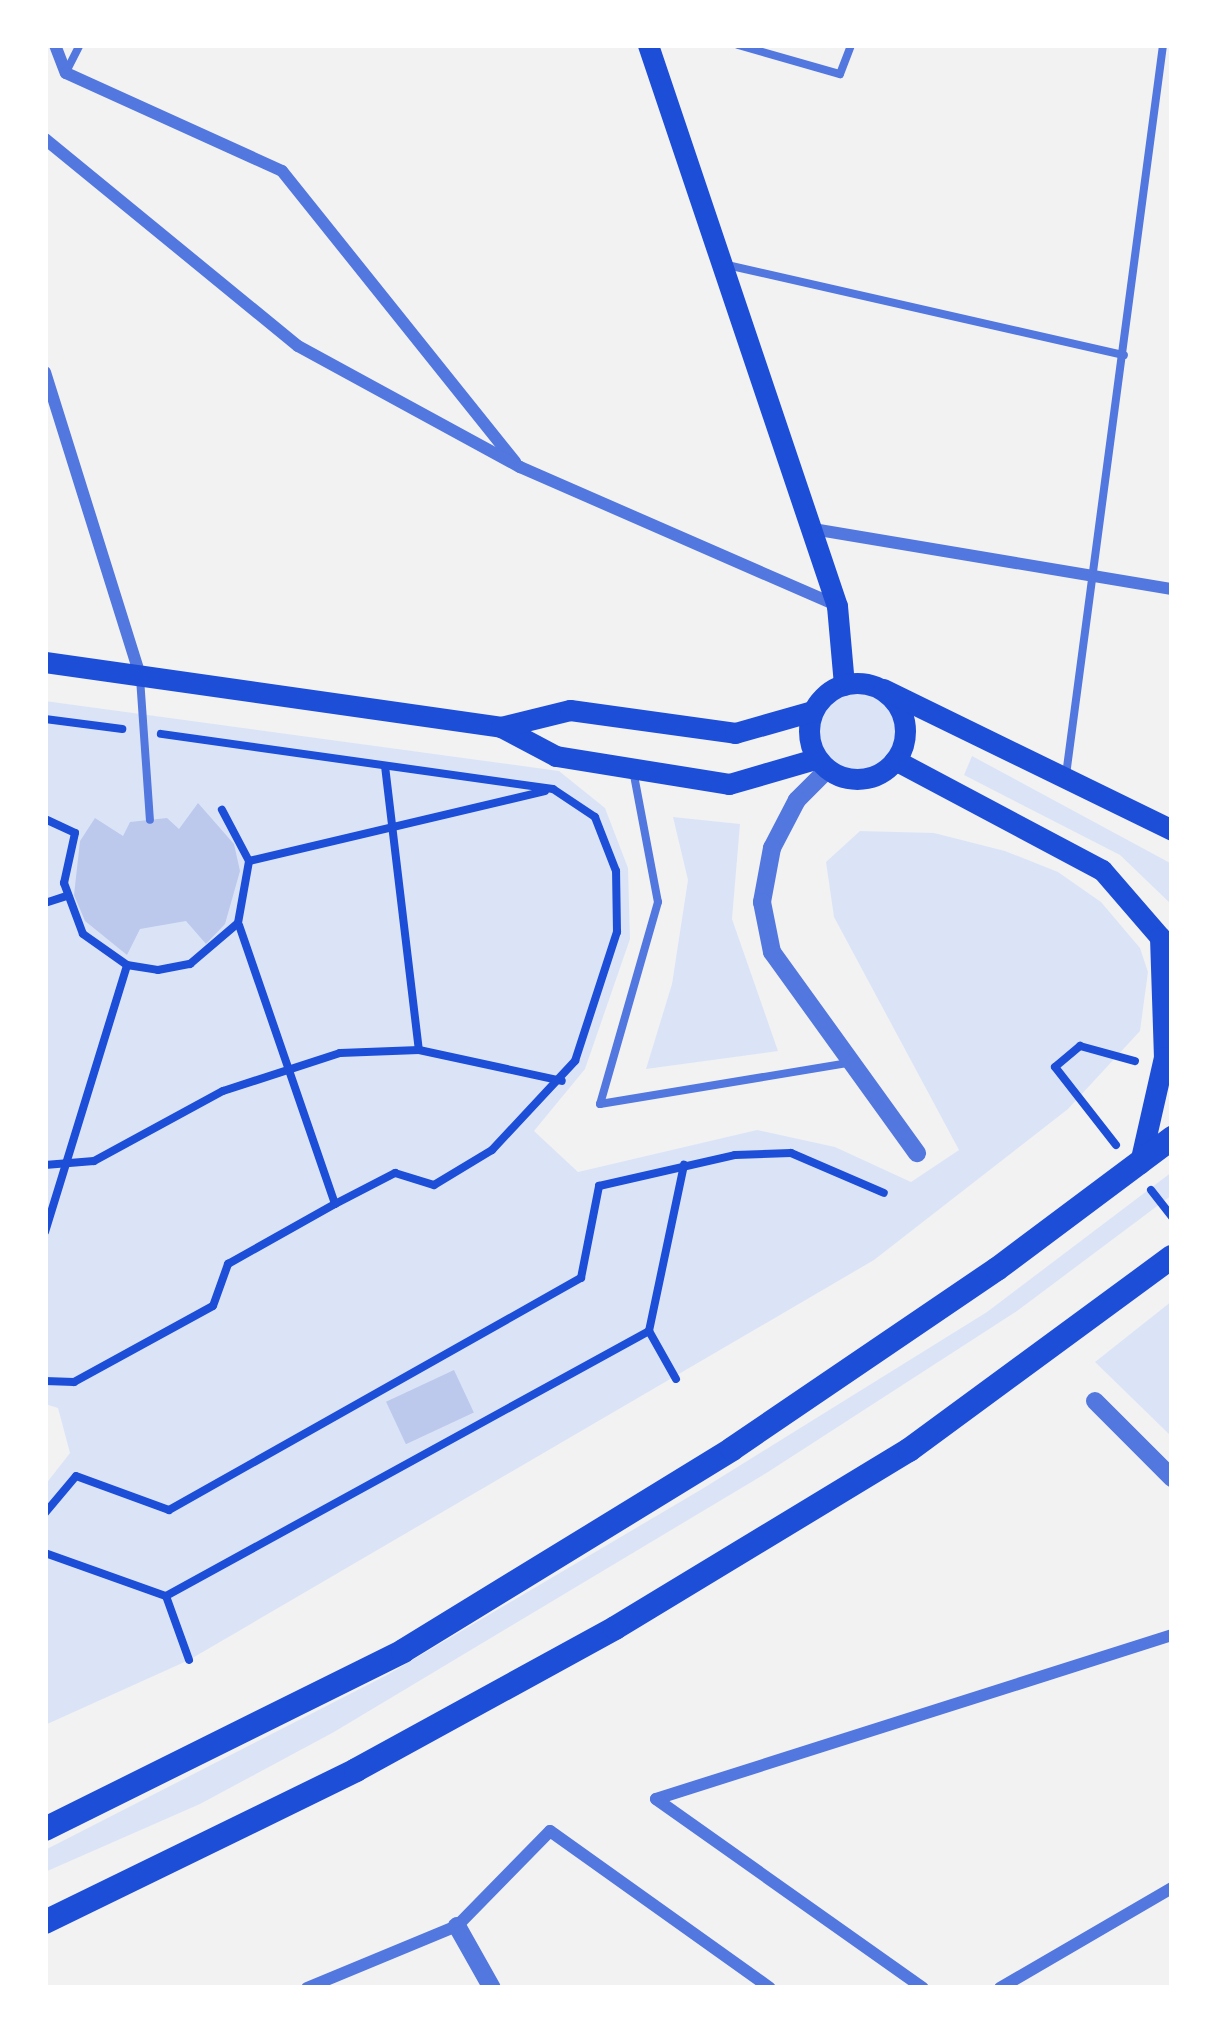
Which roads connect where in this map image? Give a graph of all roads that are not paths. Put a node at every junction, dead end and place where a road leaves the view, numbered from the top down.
1 (56, 45) edge
2 (80, 45) edge
3 (648, 45) edge
4 (738, 45) edge
5 (851, 45) edge
6 (1163, 45) edge
7 (66, 73) junction
8 (45, 139) edge
9 (723, 264) junction
10 (1124, 355) junction
11 (45, 372) edge
12 (520, 467) junction
13 (813, 529) junction
14 (1094, 578) junction
15 (1172, 589) edge
16 (837, 605) junction
17 (45, 662) edge
18 (140, 677) junction
19 (844, 685) junction
20 (883, 689) junction
21 (813, 711) junction
22 (501, 727) junction
23 (895, 760) junction
24 (822, 764) junction
25 (633, 768) junction
26 (1065, 780) junction
27 (150, 820) dead end
28 (1172, 830) edge
29 (1166, 938) edge
30 (851, 1063) junction
31 (1172, 1138) edge
32 (917, 1153) dead end
33 (1140, 1163) junction
34 (1172, 1257) edge
35 (1095, 1401) dead end
36 (1172, 1478) edge
37 (1172, 1635) edge
38 (45, 1829) edge
39 (1172, 1888) edge
40 (45, 1922) edge
41 (457, 1926) junction
42 (307, 1988) edge
43 (492, 1988) edge
44 (770, 1988) edge
45 (922, 1988) edge
46 (1000, 1988) edge

1 - 7 street
2 - 7 lane
3 - 9 main road
4 - 5 lane
6 - 10 lane
7 - 12 street
8 - 12 street
9 - 10 lane
9 - 13 main road
10 - 14 lane
11 - 18 street
12 - 16 street
13 - 14 street
13 - 16 main road
14 - 15 street
14 - 26 lane
16 - 19 main road
17 - 18 main road
18 - 22 main road
18 - 27 lane
19 - 20 main road
19 - 21 main road
20 - 23 main road
20 - 26 main road
21 - 22 main road
21 - 24 main road
22 - 25 main road
23 - 24 main road
23 - 29 main road
24 - 25 main road
24 - 30 street
25 - 30 lane
26 - 28 main road
29 - 33 main road
30 - 32 street
31 - 33 main road
33 - 38 main road
34 - 40 main road
35 - 36 street
37 - 45 street
39 - 46 street
41 - 42 street
41 - 43 street
41 - 44 street

